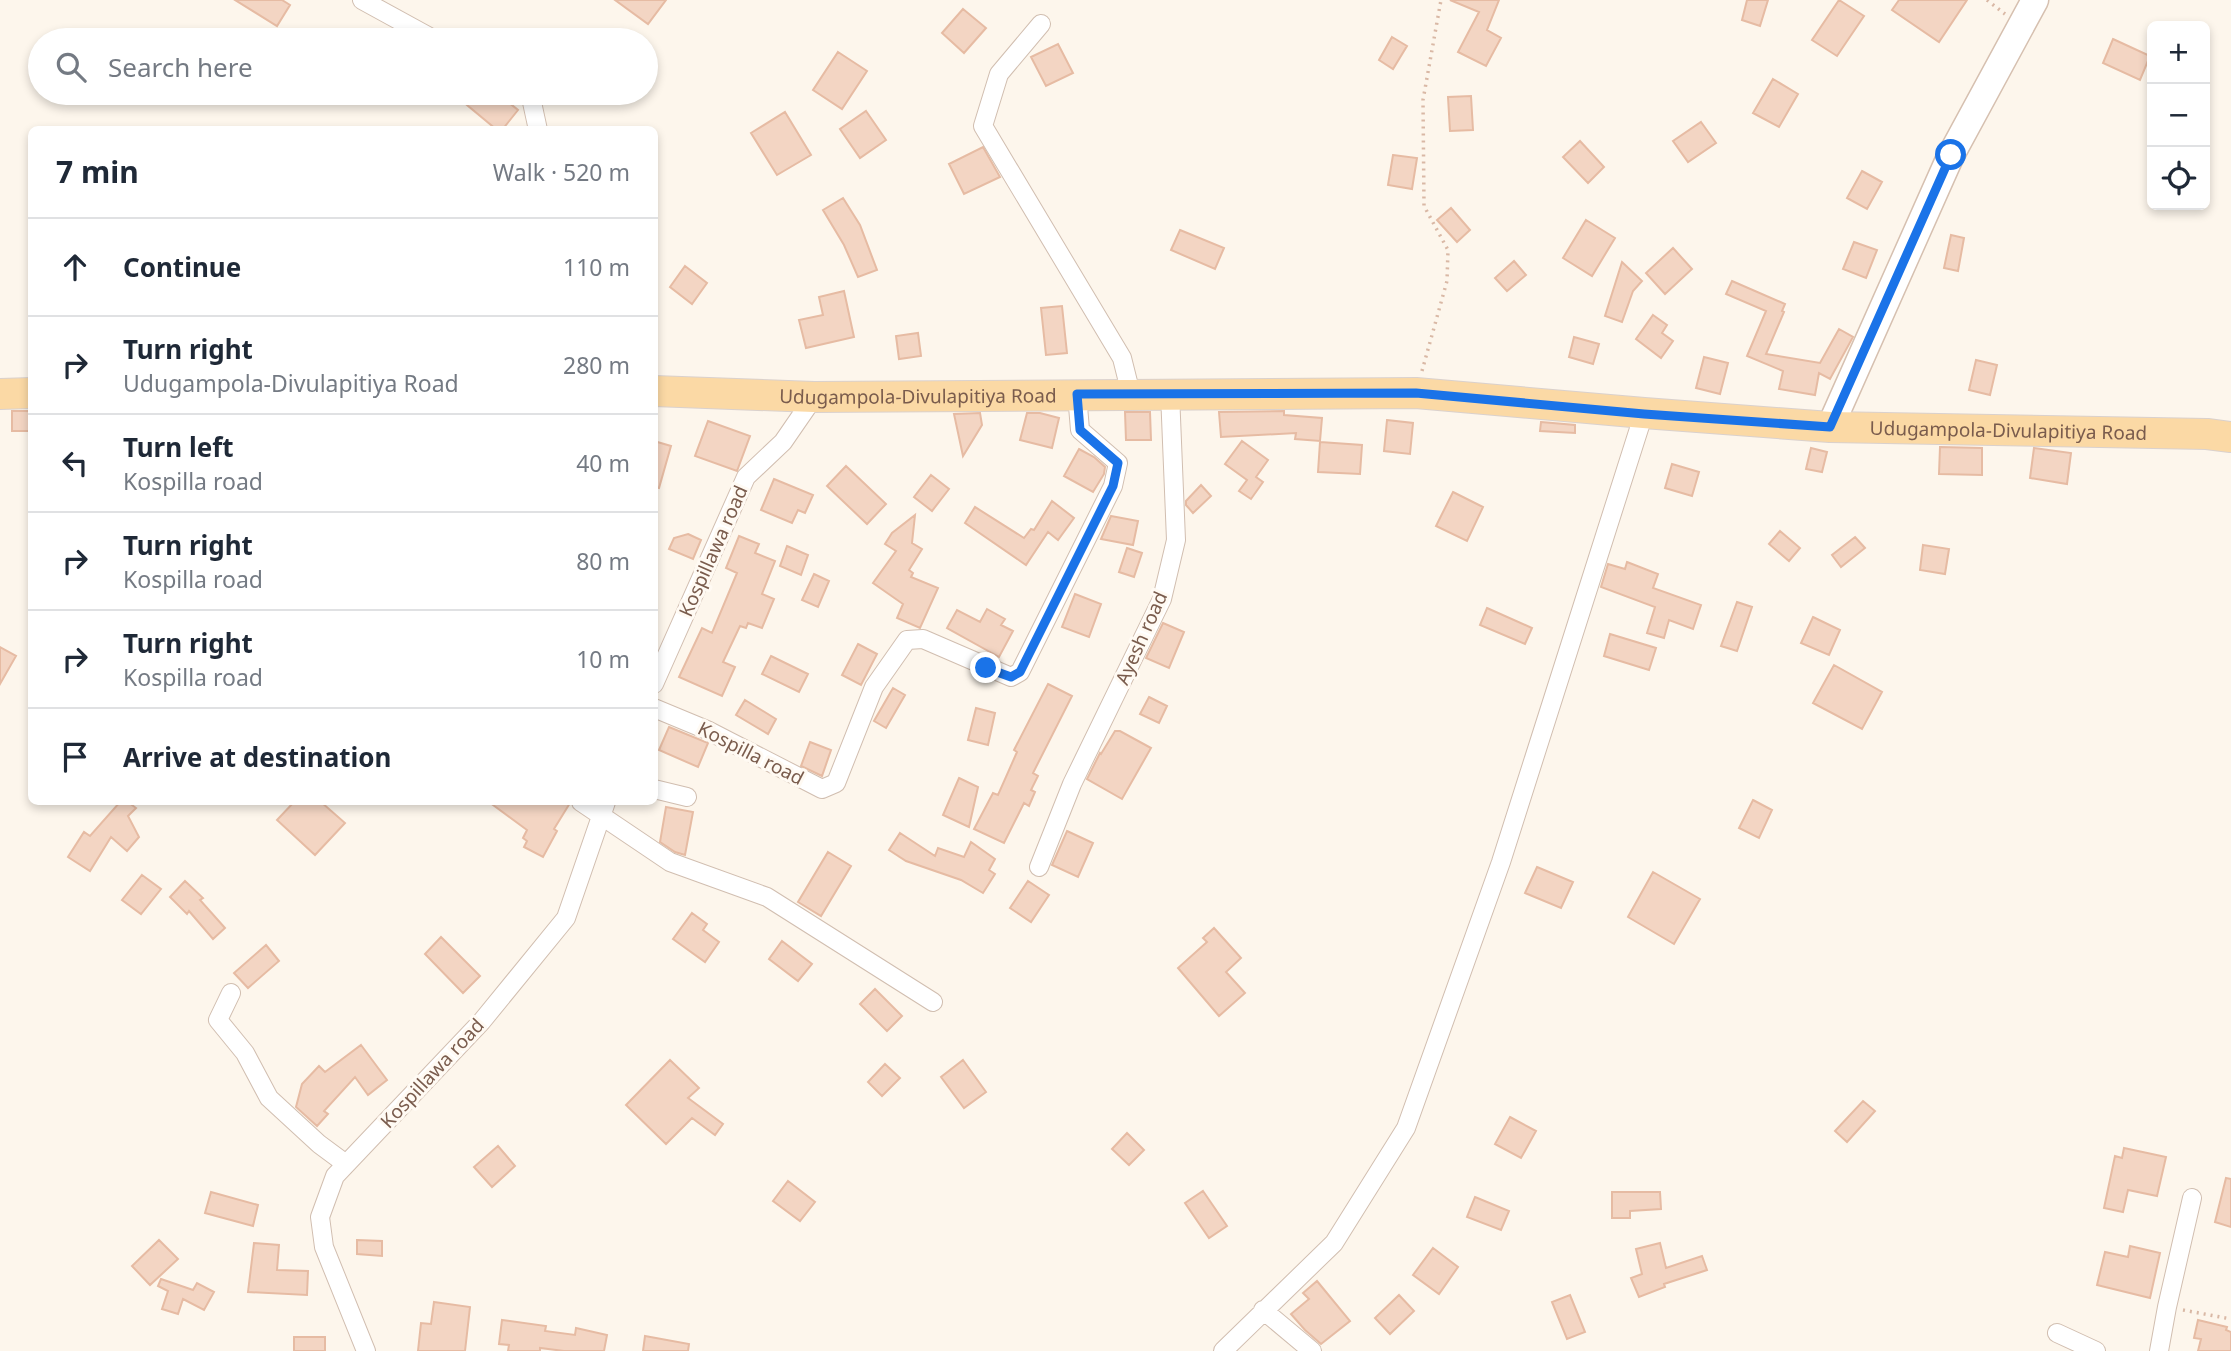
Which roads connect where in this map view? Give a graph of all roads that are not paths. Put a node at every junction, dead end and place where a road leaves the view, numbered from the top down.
1 (362, 0) edge
2 (2035, 0) edge
3 (1041, 24) dead end
4 (413, 28) edge
5 (533, 105) edge
6 (537, 126) edge
7 (658, 391) edge
8 (28, 393) edge
9 (1170, 393) junction
10 (0, 394) edge
11 (1077, 394) junction
12 (1131, 394) junction
13 (814, 397) junction
14 (1644, 414) junction
15 (1830, 427) junction
16 (2231, 437) edge
17 (658, 675) edge
18 (658, 710) edge
19 (658, 790) edge
20 (687, 797) dead end
21 (603, 808) edge
22 (1039, 867) dead end
23 (231, 993) dead end
24 (933, 1002) dead end
25 (346, 1164) junction
26 (2192, 1198) dead end
27 (1263, 1310) junction
28 (2057, 1333) dead end
29 (366, 1351) edge
30 (1223, 1351) edge
31 (1312, 1351) edge
32 (2096, 1351) edge
33 (2159, 1351) edge

1 - 4 street
2 - 15 street
3 - 12 street
5 - 6 street
7 - 13 main road, Udugampola-Divulapitiya Road
8 - 10 main road
9 - 12 main road, Udugampola-Divulapitiya Road
9 - 14 main road, Udugampola-Divulapitiya Road
9 - 22 street, Ayesh road
11 - 12 main road, Udugampola-Divulapitiya Road
11 - 13 main road, Udugampola-Divulapitiya Road
11 - 18 street, Kospilla road
13 - 17 street, Kospillawa road
14 - 15 main road, Udugampola-Divulapitiya Road
14 - 27 street
15 - 16 main road, Udugampola-Divulapitiya Road
19 - 20 street
21 - 24 street
21 - 25 street, Kospillawa road
23 - 25 street
25 - 29 street, Kospillawa road
26 - 33 street
27 - 30 street
27 - 31 street
28 - 32 street

